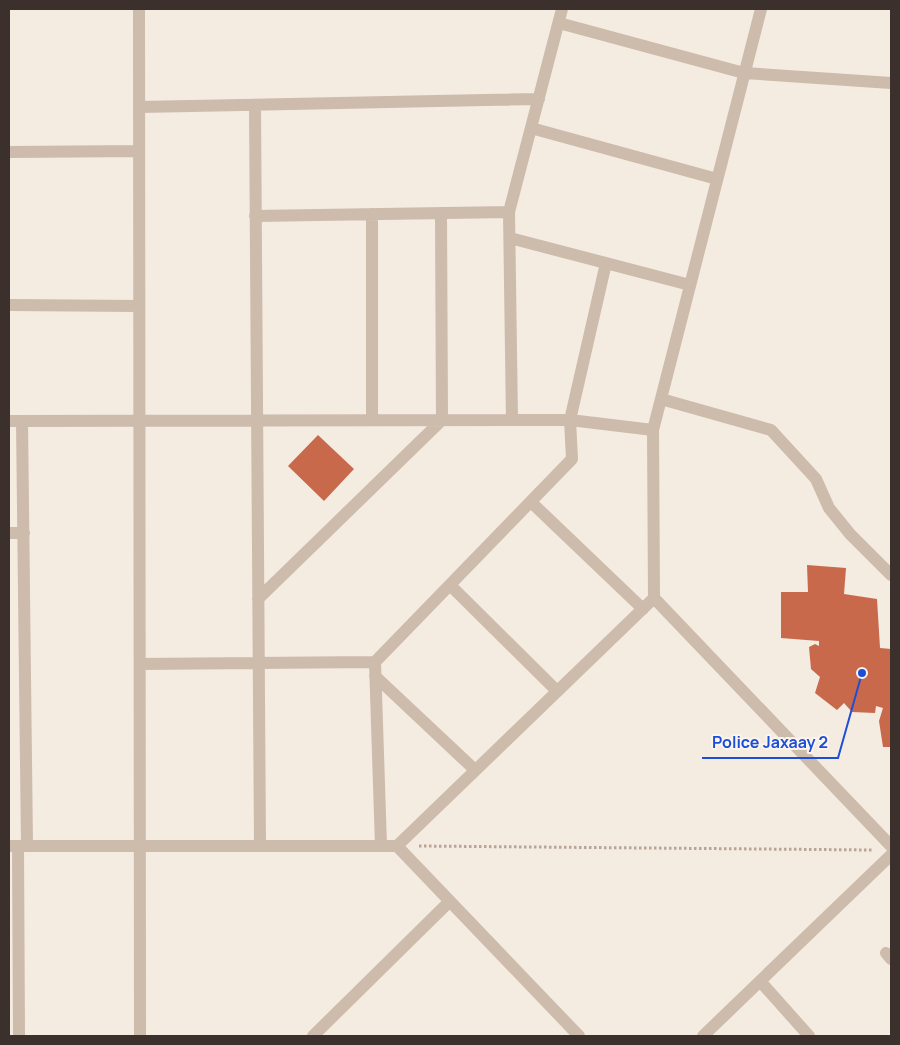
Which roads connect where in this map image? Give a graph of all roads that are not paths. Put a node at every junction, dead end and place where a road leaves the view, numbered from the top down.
1 (139, 9) edge
2 (562, 9) edge
3 (761, 9) edge
4 (559, 23) junction
5 (744, 73) junction
6 (891, 82) edge
7 (539, 99) junction
8 (255, 105) junction
9 (139, 107) junction
10 (531, 128) junction
11 (139, 151) junction
12 (9, 152) edge
13 (717, 179) junction
14 (509, 212) junction
15 (441, 213) junction
16 (372, 214) junction
17 (256, 216) junction
18 (510, 238) junction
19 (606, 263) junction
20 (690, 285) junction
21 (9, 305) edge
22 (139, 306) junction
23 (661, 399) junction
24 (9, 420) edge
25 (372, 420) junction
26 (442, 420) junction
27 (512, 420) junction
28 (570, 420) junction
29 (139, 421) junction
30 (257, 421) junction
31 (22, 422) junction
32 (653, 430) junction
33 (531, 502) junction
34 (24, 533) junction
35 (9, 534) edge
36 (891, 575) edge
37 (450, 584) junction
38 (654, 598) junction
39 (258, 599) junction
40 (643, 608) junction
41 (375, 662) junction
42 (258, 663) junction
43 (140, 664) junction
44 (376, 676) junction
45 (558, 691) junction
46 (475, 770) junction
47 (18, 846) edge
48 (140, 846) junction
49 (260, 846) junction
50 (381, 846) junction
51 (397, 846) junction
52 (888, 850) edge
53 (450, 901) junction
54 (760, 981) junction
55 (19, 1036) edge
56 (140, 1036) edge
57 (314, 1036) edge
58 (579, 1036) edge
59 (703, 1036) edge
60 (809, 1036) edge

1 - 9 street
2 - 4 street
3 - 5 street
4 - 5 street
4 - 7 street
5 - 6 street
5 - 13 street
7 - 8 street
7 - 10 street
8 - 9 street
8 - 17 street
9 - 11 street
10 - 13 street
10 - 14 street
11 - 12 street
11 - 22 street
13 - 20 street
14 - 15 street
14 - 18 street
15 - 16 street
15 - 26 street
16 - 17 street
16 - 25 street
17 - 30 street
18 - 19 street
18 - 27 street
19 - 20 street
19 - 28 street
20 - 23 street
21 - 22 street
22 - 29 street
23 - 32 street
23 - 36 street
24 - 31 street
25 - 26 street
25 - 30 street
26 - 27 street
26 - 39 street
27 - 28 street
28 - 32 street
28 - 33 street
29 - 30 street
29 - 31 street
29 - 43 street
30 - 39 street
31 - 34 street
32 - 38 street
33 - 37 street
33 - 40 street
34 - 35 street
34 - 47 street
37 - 41 street
37 - 45 street
38 - 40 street
38 - 52 street
39 - 42 street
40 - 45 street
41 - 42 street
41 - 44 street
42 - 43 street
42 - 49 street
43 - 48 street
44 - 46 street
44 - 50 street
45 - 46 street
46 - 51 street
47 - 48 street
47 - 55 street
48 - 49 street
48 - 56 street
49 - 50 street
50 - 51 street
51 - 53 street
52 - 54 street
53 - 57 street
53 - 58 street
54 - 59 street
54 - 60 street

